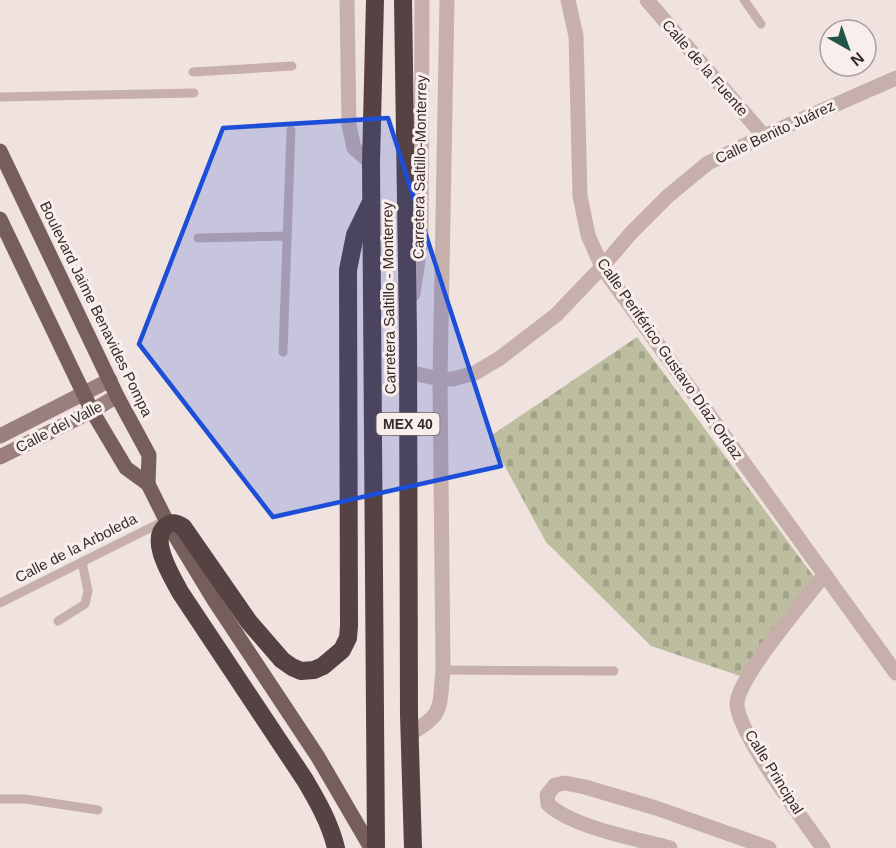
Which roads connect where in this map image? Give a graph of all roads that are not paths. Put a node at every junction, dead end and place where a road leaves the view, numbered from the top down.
1 (347, 0) edge
2 (375, 0) edge
3 (404, 0) edge
4 (422, 0) edge
5 (447, 0) edge
6 (568, 0) edge
7 (647, 0) edge
8 (744, 0) edge
9 (761, 24) dead end
10 (292, 66) dead end
11 (194, 72) dead end
12 (896, 78) edge
13 (194, 93) dead end
14 (0, 97) edge
15 (291, 130) dead end
16 (764, 136) junction
17 (0, 151) edge
18 (371, 163) junction
19 (371, 202) junction
20 (0, 219) edge
21 (288, 236) junction
22 (198, 238) dead end
23 (602, 267) junction
24 (408, 333) junction
25 (283, 352) dead end
26 (408, 372) junction
27 (440, 379) junction
28 (110, 380) junction
29 (84, 392) junction
30 (117, 396) junction
31 (92, 411) junction
32 (0, 436) edge
33 (0, 457) edge
34 (148, 484) junction
35 (167, 522) junction
36 (82, 562) junction
37 (824, 576) junction
38 (0, 603) edge
39 (58, 621) dead end
40 (443, 670) junction
41 (614, 671) dead end
42 (896, 673) edge
43 (410, 734) junction
44 (0, 799) edge
45 (98, 810) dead end
46 (655, 846) edge
47 (336, 848) edge
48 (371, 848) edge
49 (376, 848) edge
50 (413, 848) edge
51 (670, 848) edge
52 (769, 848) edge
53 (823, 848) edge

1 - 18 street
2 - 18 highway, Carretera Saltillo - Monterrey / MEX 40
3 - 24 highway, Carretera Saltillo - Monterrey / MEX 40
4 - 24 street, Carretera Saltillo-Monterrey
5 - 27 street
6 - 23 street, Calle Periférico Gustavo Díaz Ordaz
7 - 16 street, Calle de la Fuente
8 - 9 lane
10 - 11 lane
12 - 16 street, Calle Benito Juárez
13 - 14 lane
15 - 21 lane
16 - 23 street, Calle Benito Juárez
17 - 28 main road, Boulevard Jaime Benavides Pompa
18 - 19 highway, Carretera Saltillo - Monterrey / MEX 40
19 - 35 highway
19 - 49 highway, Carretera Saltillo - Monterrey / MEX 40
20 - 29 main road, Boulevard Jaime Benavides Pompa
21 - 22 lane
21 - 25 lane
23 - 27 street, Calle Benito Juárez
23 - 37 street, Calle Periférico Gustavo Díaz Ordaz
24 - 26 highway, Carretera Saltillo - Monterrey / MEX 40
26 - 27 street, Calle Benito Juárez
26 - 43 highway, Carretera Saltillo - Monterrey / MEX 40
27 - 40 street
28 - 29 street, Calle del Valle
28 - 30 main road, Boulevard Jaime Benavides Pompa
29 - 31 main road, Boulevard Jaime Benavides Pompa
29 - 32 street, Calle del Valle
30 - 31 street, Calle del Valle
30 - 34 main road, Boulevard Jaime Benavides Pompa
31 - 33 street, Calle del Valle
31 - 34 main road, Boulevard Jaime Benavides Pompa
34 - 35 main road, Boulevard Jaime Benavides Pompa
35 - 36 lane, Calle de la Arboleda
35 - 47 highway
35 - 48 main road, Boulevard Jaime Benavides Pompa
36 - 38 lane, Calle de la Arboleda
36 - 39 lane
37 - 42 street, Calle Periférico Gustavo Díaz Ordaz
37 - 53 street, Calle Principal
40 - 41 lane
40 - 43 street
43 - 50 highway, Carretera Saltillo - Monterrey / MEX 40
44 - 45 lane
46 - 51 street
46 - 52 street

